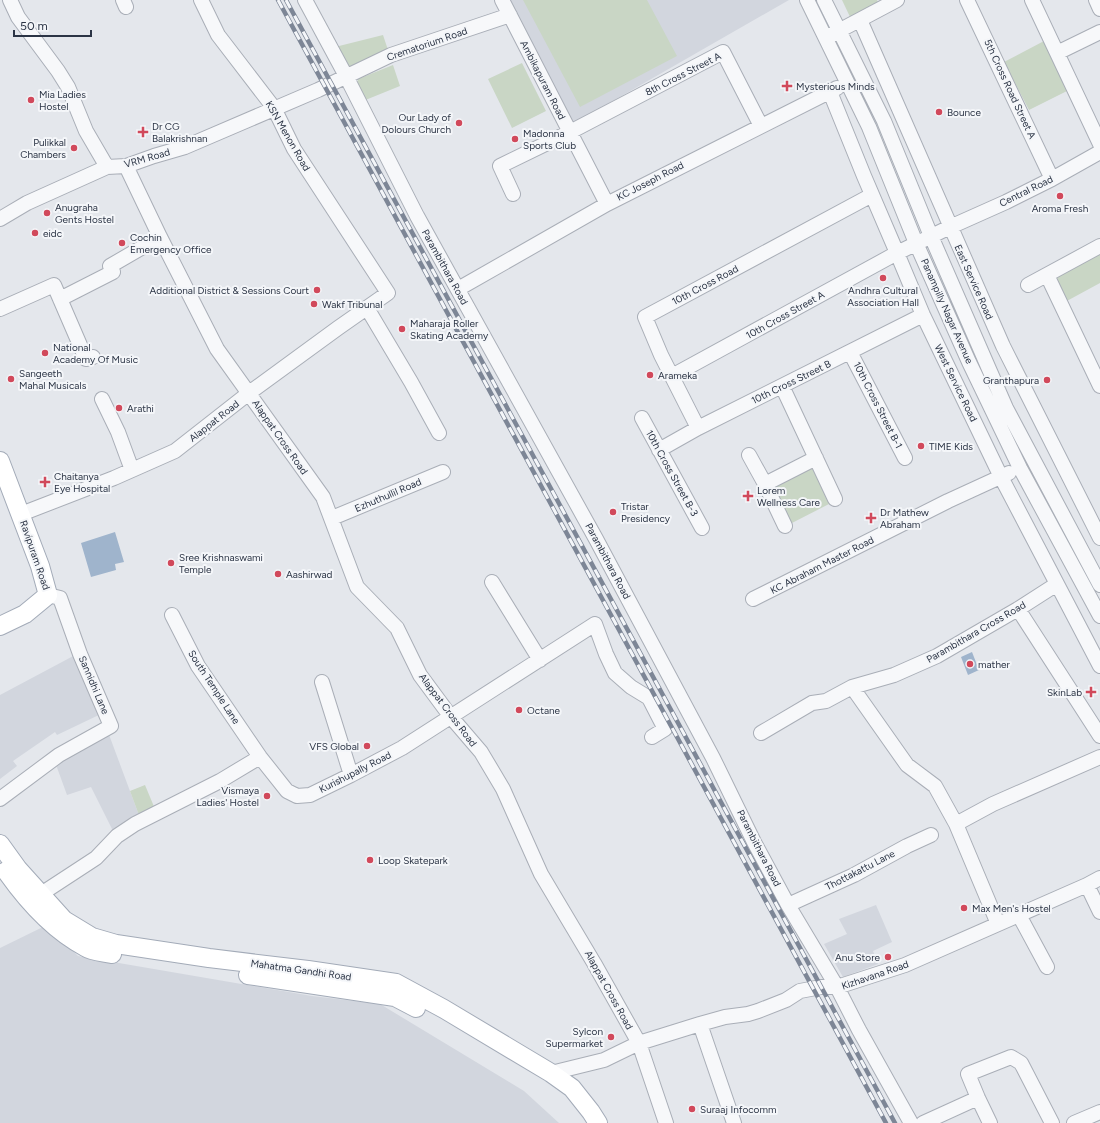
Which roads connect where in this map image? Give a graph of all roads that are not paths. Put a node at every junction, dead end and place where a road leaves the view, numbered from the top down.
1 (9, 0) edge
2 (201, 0) edge
3 (305, 0) edge
4 (502, 0) edge
5 (807, 0) edge
6 (824, 0) edge
7 (897, 0) edge
8 (967, 0) edge
9 (1032, 0) edge
10 (1096, 0) edge
11 (0, 4) edge
12 (1100, 8) edge
13 (510, 15) junction
14 (860, 20) junction
15 (839, 31) junction
16 (1100, 32) edge
17 (826, 38) junction
18 (1058, 53) junction
19 (346, 76) junction
20 (862, 76) junction
21 (848, 83) junction
22 (318, 90) joint
23 (830, 92) junction
24 (274, 108) junction
25 (761, 126) junction
26 (570, 132) junction
27 (1100, 144) edge
28 (1100, 152) edge
29 (126, 166) junction
30 (107, 167) junction
31 (1052, 178) junction
32 (513, 194) dead end
33 (872, 195) junction
34 (606, 204) junction
35 (0, 219) edge
36 (950, 227) junction
37 (931, 236) junction
38 (160, 237) junction
39 (916, 243) junction
40 (1100, 246) edge
41 (897, 253) junction
42 (1047, 276) junction
43 (1028, 285) dead end
44 (458, 289) junction
45 (388, 293) joint
46 (60, 299) junction
47 (367, 308) junction
48 (0, 309) edge
49 (922, 315) junction
50 (850, 352) junction
51 (90, 358) dead end
52 (672, 376) junction
53 (782, 386) junction
54 (1100, 386) edge
55 (249, 393) junction
56 (102, 399) dead end
57 (642, 418) dead end
58 (698, 428) junction
59 (439, 434) dead end
60 (659, 450) junction
61 (749, 455) dead end
62 (816, 458) junction
63 (905, 458) dead end
64 (0, 461) edge
65 (1020, 468) junction
66 (132, 470) junction
67 (443, 472) dead end
68 (1001, 477) junction
69 (765, 484) junction
70 (835, 499) dead end
71 (21, 514) junction
72 (332, 518) junction
73 (785, 526) dead end
74 (702, 528) dead end
75 (1100, 538) edge
76 (1071, 564) junction
77 (1054, 579) junction
78 (492, 582) dead end
79 (1100, 585) edge
80 (48, 595) junction
81 (753, 599) dead end
82 (1018, 609) junction
83 (172, 614) dead end
84 (1100, 616) edge
85 (0, 626) edge
86 (540, 660) junction
87 (1100, 666) edge
88 (322, 682) dead end
89 (852, 687) junction
90 (451, 717) junction
91 (761, 733) dead end
92 (1100, 736) edge
93 (652, 737) dead end
94 (260, 757) junction
95 (1100, 757) edge
96 (351, 775) junction
97 (0, 799) edge
98 (956, 824) junction
99 (931, 836) dead end
100 (0, 844) edge
101 (0, 862) edge
102 (1100, 878) edge
103 (1087, 885) junction
104 (41, 894) junction
105 (788, 905) junction
106 (1100, 912) edge
107 (1019, 915) junction
108 (998, 924) junction
109 (89, 942) junction
110 (1047, 967) dead end
111 (837, 988) junction
112 (700, 1024) junction
113 (639, 1043) junction
114 (549, 1078) junction
115 (978, 1098) junction
116 (1100, 1112) edge
117 (586, 1123) edge
118 (598, 1123) edge
119 (666, 1123) edge
120 (734, 1123) edge
121 (911, 1123) edge
122 (923, 1123) edge
123 (990, 1123) edge
124 (1052, 1123) edge
125 (1074, 1123) edge

1 - 11 street
1 - 30 street
2 - 24 street, KSN Menon Road
3 - 19 street, Parambithara Road
4 - 13 street, Ambikapuram Road
5 - 17 street, Panampilly Nagar Avenue
6 - 15 street, Panampilly Nagar Avenue
7 - 14 street
8 - 31 street, 5th Cross Road Street A
9 - 18 street
10 - 12 street
13 - 19 street, Crematorium Road
13 - 26 street, Ambikapuram Road
14 - 15 street
14 - 36 street, East Service Road
15 - 17 street
15 - 20 street, Panampilly Nagar Avenue
16 - 18 street
17 - 21 street, Panampilly Nagar Avenue
18 - 27 street
19 - 22 street, Crematorium Road
19 - 44 street, Parambithara Road
20 - 21 street, KC Joseph Road
20 - 37 street, Panampilly Nagar Avenue
21 - 23 street, KC Joseph Road
21 - 39 street, Panampilly Nagar Avenue
22 - 24 street, VRM Road
23 - 25 street, KC Joseph Road
23 - 33 street, West Service Road
24 - 29 street, VRM Road
24 - 45 street, KSN Menon Road
25 - 26 street, 8th Cross Street A
25 - 34 street, KC Joseph Road
26 - 32 street
26 - 34 street, Ambikapuram Road
28 - 31 street, Central Road
29 - 30 street, VRM Road
29 - 38 street, Alappat Cross Road
30 - 35 street, VRM Road
31 - 36 street, Central Road
33 - 41 street, West Service Road
33 - 52 street, 10th Cross Road
34 - 44 street, KC Joseph Road
36 - 37 street, Central Road
36 - 75 street, East Service Road
37 - 39 street, Central Road
37 - 79 street, Panampilly Nagar Avenue
38 - 46 street
38 - 55 street, Alappat Cross Road
39 - 41 street
39 - 65 street, Panampilly Nagar Avenue
40 - 42 street
41 - 49 street, West Service Road
41 - 52 street, 10th Cross Street A
42 - 43 street
42 - 54 street
44 - 105 street, Parambithara Road
45 - 47 street, Alappat Road
46 - 48 street
46 - 51 street
47 - 55 street, Alappat Road
47 - 59 street
49 - 50 street, 10th Cross Street B
49 - 68 street, West Service Road
50 - 53 street, 10th Cross Street B
50 - 63 street, 10th Cross Street B-1
52 - 58 street, 10th Cross Road
53 - 58 street, 10th Cross Street B
53 - 62 street
55 - 66 street, Alappat Road
55 - 72 street, Alappat Cross Road
56 - 66 street
57 - 60 street, 10th Cross Street B-3
58 - 60 street, 10th Cross Street B
60 - 74 street, 10th Cross Street B-3
61 - 69 street
62 - 69 street
62 - 70 street
64 - 71 main road, Ravipuram Road
65 - 68 street, KC Abraham Master Road
65 - 76 street, Panampilly Nagar Avenue
66 - 71 street, Alappat Road
67 - 72 street, Ezhuthullil Road
68 - 77 street, West Service Road
68 - 81 street, KC Abraham Master Road
69 - 73 street
71 - 80 main road, Ravipuram Road
72 - 90 street, Alappat Cross Road
76 - 77 street, Parambithara Cross Road
76 - 84 street, Panampilly Nagar Avenue
77 - 82 street, Parambithara Cross Road
77 - 87 street, West Service Road
78 - 86 street
80 - 85 main road, Ravipuram Road
80 - 97 street, Sannidhi Lane
82 - 89 street, Parambithara Cross Road
82 - 92 street
83 - 94 street, South Temple Lane
86 - 90 street, Kurishupally Road
86 - 93 street, Kurishupally Road
88 - 96 street
89 - 91 street, Parambithara Cross Road
89 - 98 street
90 - 96 street, Kurishupally Road
90 - 113 street, Alappat Cross Road
94 - 96 street, Kurishupally Road
94 - 104 street
95 - 98 street
98 - 108 street
99 - 105 street, Thottakattu Lane
100 - 104 main road, Mahatma Gandhi Road
101 - 109 main road, Mahatma Gandhi Road
102 - 103 street, Kizhavana Road
103 - 106 street
103 - 107 street, Kizhavana Road
104 - 109 main road, Mahatma Gandhi Road
105 - 111 street, Parambithara Road
107 - 108 street, Kizhavana Road
107 - 110 street
108 - 111 street, Kizhavana Road
109 - 114 main road, Mahatma Gandhi Road
111 - 112 street, Kizhavana Road
111 - 121 street, Parambithara Road
112 - 113 street, Kizhavana Road
112 - 120 street
113 - 114 street, Kizhavana Road
113 - 119 street, Alappat Cross Road
114 - 117 main road, Mahatma Gandhi Road
114 - 118 main road, Mahatma Gandhi Road
115 - 122 street
115 - 123 street
115 - 124 street
116 - 125 street

